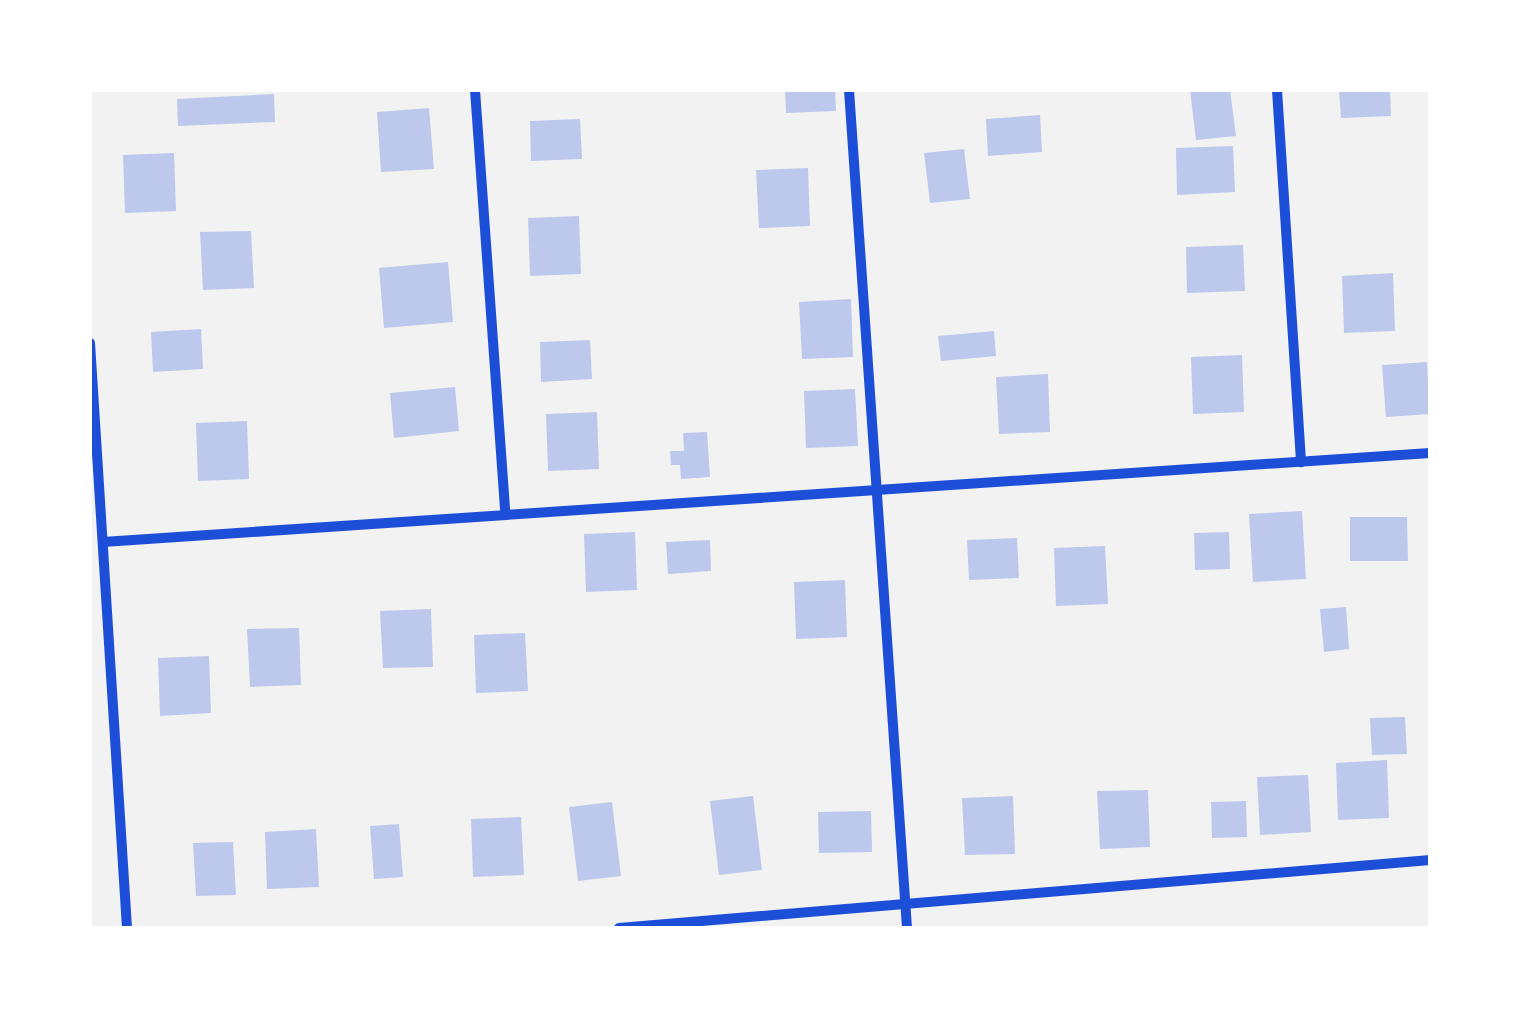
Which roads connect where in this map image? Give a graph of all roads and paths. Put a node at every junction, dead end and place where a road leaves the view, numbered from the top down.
1 (476, 90) edge
2 (849, 90) edge
3 (1277, 90) edge
4 (90, 343) edge
5 (1430, 453) edge
6 (1302, 462) junction
7 (877, 490) junction
8 (505, 513) junction
9 (104, 542) junction
10 (1430, 860) edge
11 (907, 905) junction
12 (127, 928) edge
13 (619, 928) edge
14 (908, 928) edge

1 - 8 street
2 - 7 street
3 - 6 street
4 - 9 street
5 - 6 street
6 - 7 street
7 - 8 street
7 - 11 street
8 - 9 street
9 - 12 street
10 - 11 street
11 - 13 street
11 - 14 street

